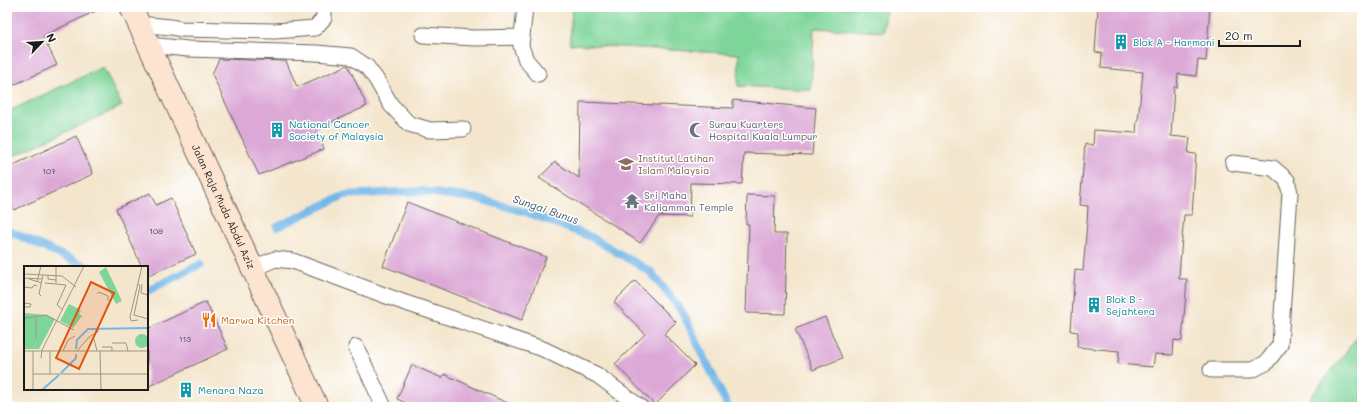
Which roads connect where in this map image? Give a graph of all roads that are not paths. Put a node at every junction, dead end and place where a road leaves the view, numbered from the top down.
1 (324, 7) edge
2 (525, 7) edge
3 (135, 15) edge
4 (423, 35) dead end
5 (522, 37) junction
6 (149, 45) junction
7 (538, 74) dead end
8 (462, 129) dead end
9 (1233, 163) dead end
10 (249, 263) junction
11 (356, 347) dead end
12 (1212, 370) dead end
13 (317, 407) edge
14 (384, 407) edge
15 (640, 407) edge

1 - 3 lane
2 - 5 lane
3 - 6 main road, Jalan Raja Muda Abdul Aziz
4 - 5 lane
5 - 7 lane
6 - 8 lane
6 - 10 main road, Jalan Raja Muda Abdul Aziz
9 - 12 lane
10 - 13 main road, Jalan Raja Muda Abdul Aziz
10 - 15 lane
11 - 14 lane

